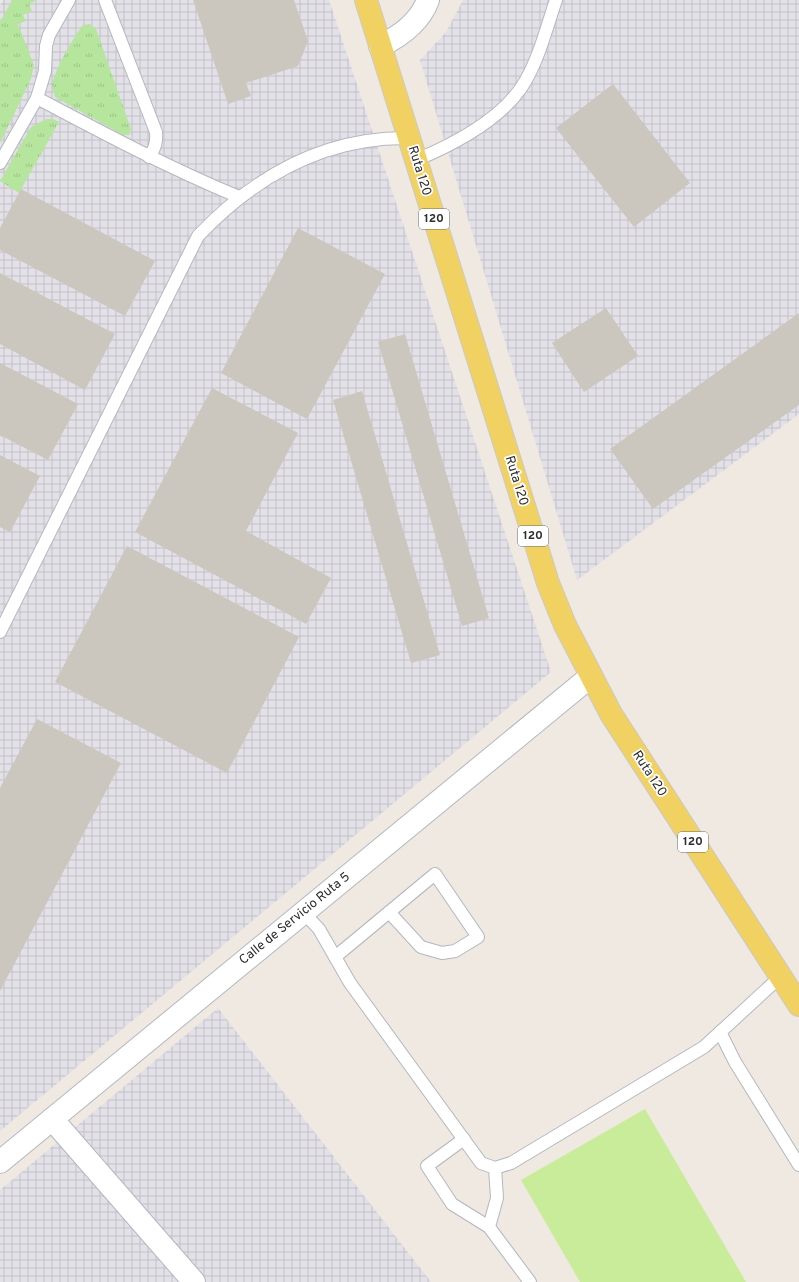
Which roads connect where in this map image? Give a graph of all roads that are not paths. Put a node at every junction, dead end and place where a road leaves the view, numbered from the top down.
1 (69, 0) edge
2 (105, 0) edge
3 (366, 0) edge
4 (428, 0) edge
5 (556, 0) edge
6 (380, 46) junction
7 (37, 98) junction
8 (409, 138) junction
9 (149, 156) junction
10 (416, 160) junction
11 (0, 163) edge
12 (238, 197) junction
13 (0, 632) edge
14 (590, 677) junction
15 (303, 912) junction
16 (389, 912) junction
17 (335, 956) junction
18 (780, 977) junction
19 (799, 1006) edge
20 (720, 1032) junction
21 (52, 1119) junction
22 (464, 1139) junction
23 (0, 1162) edge
24 (799, 1165) edge
25 (495, 1168) junction
26 (490, 1227) junction
27 (194, 1282) edge
28 (530, 1282) edge

1 - 7 lane
2 - 9 lane
3 - 6 main road, Ruta 120 / 120
4 - 6 street
5 - 10 lane
6 - 8 main road, Ruta 120 / 120
7 - 9 lane
7 - 11 lane
8 - 10 main road, Ruta 120 / 120
8 - 12 lane
9 - 12 lane
10 - 14 main road, Ruta 120 / 120
12 - 13 lane
14 - 15 street, Calle de Servicio Ruta 5
14 - 18 main road, Ruta 120 / 120
15 - 17 lane
15 - 21 street, Calle de Servicio Ruta 5
16 - 16 lane
16 - 17 lane
17 - 22 lane
18 - 19 main road, Ruta 120 / 120
18 - 20 lane
20 - 24 lane
20 - 25 lane
21 - 23 street, Calle de Servicio Ruta 5
21 - 27 street
22 - 25 lane
22 - 26 lane
25 - 26 lane
26 - 28 lane

